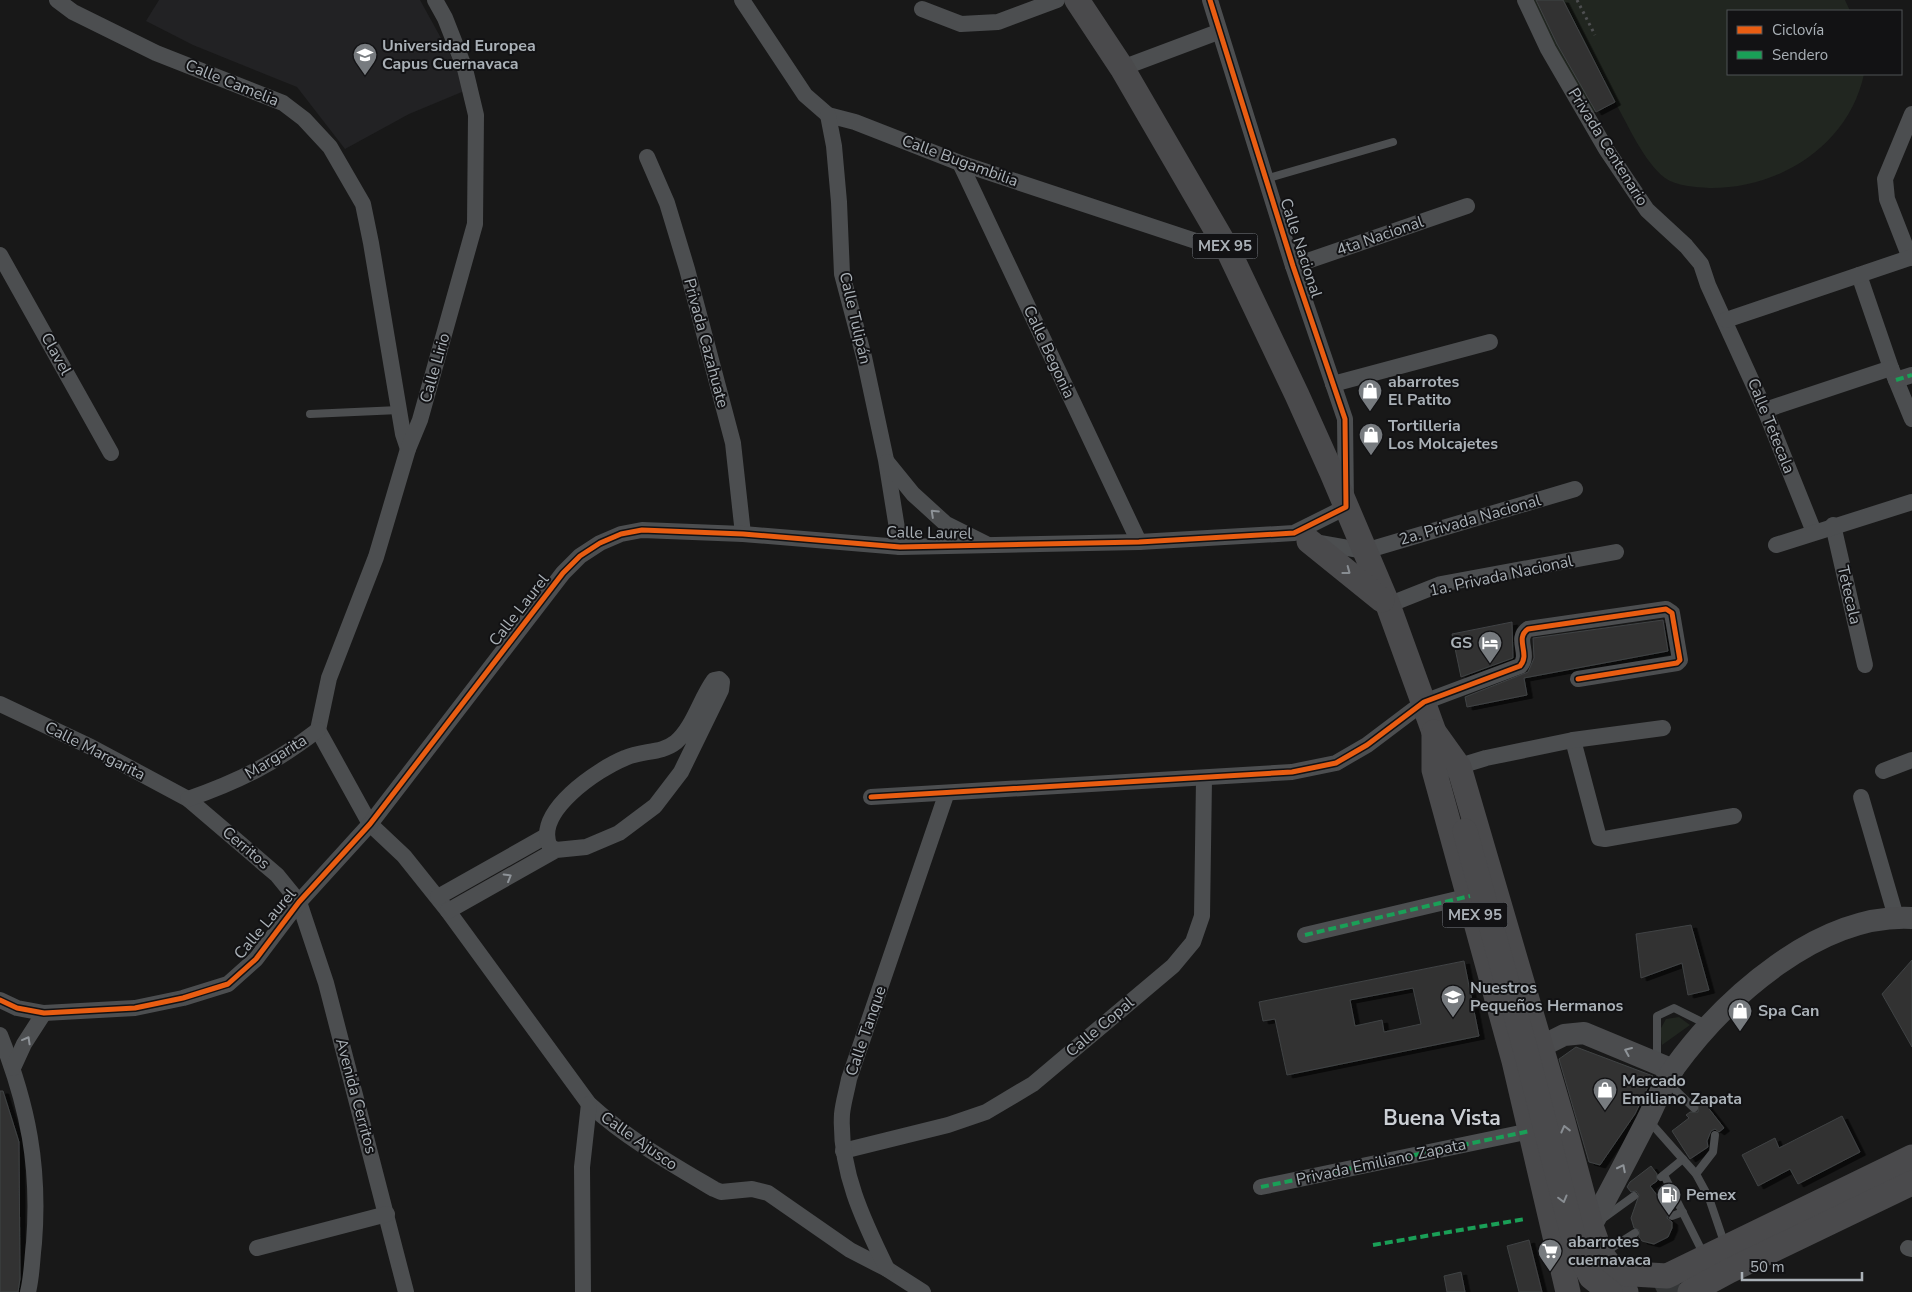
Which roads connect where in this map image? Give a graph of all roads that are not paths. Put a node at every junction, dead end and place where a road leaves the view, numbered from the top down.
1 (57, 0) edge
2 (435, 0) edge
3 (742, 0) edge
4 (1057, 0) edge
5 (1077, 0) edge
6 (1210, 0) edge
7 (1525, 0) edge
8 (922, 9) dead end
9 (1218, 32) junction
10 (1122, 68) junction
11 (1912, 114) edge
12 (828, 115) junction
13 (1393, 142) dead end
14 (647, 157) dead end
15 (960, 162) junction
16 (1265, 179) junction
17 (1467, 206) dead end
18 (1229, 252) junction
19 (0, 255) edge
20 (1911, 257) edge
21 (1293, 266) junction
22 (1860, 275) junction
23 (1726, 320) junction
24 (1490, 342) dead end
25 (1894, 374) junction
26 (1912, 375) edge
27 (1333, 384) junction
28 (399, 410) junction
29 (1765, 410) junction
30 (310, 414) dead end
31 (1912, 420) edge
32 (408, 449) junction
33 (111, 453) dead end
34 (886, 460) junction
35 (1574, 489) dead end
36 (1912, 502) edge
37 (1346, 507) junction
38 (1832, 526) junction
39 (1814, 532) junction
40 (743, 534) junction
41 (1301, 537) junction
42 (1139, 542) junction
43 (1776, 545) dead end
44 (990, 546) junction
45 (900, 547) junction
46 (1365, 551) junction
47 (1616, 552) dead end
48 (1388, 605) junction
49 (1865, 665) dead end
50 (1578, 679) dead end
51 (1424, 702) junction
52 (0, 704) edge
53 (1663, 728) dead end
54 (318, 730) junction
55 (1572, 740) junction
56 (663, 750) junction
57 (1912, 760) edge
58 (1447, 769) junction
59 (1883, 771) dead end
60 (681, 772) junction
61 (1204, 779) junction
62 (946, 794) junction
63 (1861, 797) dead end
64 (871, 798) dead end
65 (188, 799) junction
66 (1734, 816) dead end
67 (370, 824) junction
68 (546, 836) junction
69 (556, 850) junction
70 (1470, 896) junction
71 (438, 897) junction
72 (299, 902) junction
73 (448, 911) junction
74 (1904, 918) edge
75 (1305, 935) dead end
76 (0, 1000) edge
77 (44, 1013) junction
78 (1709, 1026) junction
79 (0, 1035) edge
80 (1540, 1048) junction
81 (1514, 1061) junction
82 (13, 1068) junction
83 (1665, 1072) junction
84 (589, 1104) junction
85 (1694, 1108) dead end
86 (1648, 1119) junction
87 (1530, 1131) junction
88 (1715, 1135) dead end
89 (843, 1151) junction
90 (1912, 1157) edge
91 (1683, 1159) junction
92 (1912, 1170) edge
93 (1696, 1174) junction
94 (1912, 1184) edge
95 (1261, 1186) dead end
96 (1912, 1193) edge
97 (1634, 1196) dead end
98 (1683, 1212) junction
99 (387, 1214) junction
100 (1550, 1216) junction
101 (1672, 1216) dead end
102 (1591, 1226) junction
103 (1635, 1233) dead end
104 (257, 1248) dead end
105 (1716, 1253) junction
106 (887, 1269) junction
107 (1613, 1278) edge
108 (1648, 1284) edge
109 (1688, 1289) edge
110 (28, 1292) edge
111 (406, 1292) edge
112 (583, 1292) edge
113 (923, 1292) edge
114 (1568, 1292) edge
115 (1589, 1292) edge
116 (1713, 1292) edge

1 - 28 street, Calle Camelia
2 - 32 street, Calle Lirio
3 - 12 street, Calle Bugambilia
4 - 8 street
5 - 10 main road, MEX 95
6 - 9 street, Calle Nacional
7 - 23 street, Privada Centenario
9 - 10 street
9 - 16 street, Calle Nacional
10 - 18 main road, MEX 95
11 - 20 street
12 - 15 street, Calle Bugambilia
12 - 34 street, Calle Tulipán
13 - 16 lane
14 - 40 street, Privada Cazahuate
15 - 18 street, Calle Bugambilia
15 - 42 street, Calle Begonia
16 - 21 street, Calle Nacional
17 - 21 street, 4ta Nacional
18 - 37 main road, MEX 95
19 - 33 street, Clavel
20 - 22 street
21 - 27 street, Calle Nacional
22 - 23 street
22 - 25 street
23 - 29 street, Calle Tetecala
24 - 27 street
25 - 26 street
25 - 29 street
25 - 31 street
27 - 37 street, Calle Nacional
28 - 30 lane
28 - 32 street, Calle Camelia
29 - 39 street, Calle Tetecala
32 - 54 street, Calle Lirio
44 -> 34 street, Calle Tulipán
34 - 45 street, Calle Tulipán
35 - 46 street, 2a. Privada Nacional
36 - 38 street
37 - 41 street, Calle Laurel
37 - 46 main road, MEX 95
38 - 39 street
38 - 49 street, Tetecala
39 - 43 street
40 - 45 street, Calle Laurel
40 - 67 street, Calle Laurel
41 - 42 street, Calle Laurel
41 - 46 street, Calle Laurel
41 -> 48 main road
42 - 44 street, Calle Laurel
44 - 45 street, Calle Laurel
46 - 48 main road, MEX 95
47 - 48 street, 1a. Privada Nacional
48 - 51 main road, MEX 95
50 - 51 street
51 - 58 main road, MEX 95
51 - 61 street
52 - 65 street, Calle Margarita
53 - 55 street
54 - 65 street, Margarita
54 - 67 street, Margarita
55 - 58 street
55 - 66 street
56 - 60 street
56 - 60 street
56 - 68 street
57 - 59 street
58 - 70 main road, MEX 95
58 - 80 main road, MEX 95
58 -> 107 main road, bridge
60 - 69 street
61 - 62 street
61 - 89 street, Calle Copal
62 - 64 street
62 - 89 street, Calle Tanque
63 - 74 street
65 - 72 street, Cerritos
67 - 71 street, Calle Ajusco
67 - 72 street, Calle Laurel
68 - 69 street
68 - 71 street
73 -> 69 street
70 - 75 street
70 - 81 main road, MEX 95
71 - 73 street, Calle Ajusco
72 - 77 street, Calle Laurel
72 - 99 street, Avenida Cerritos
73 - 84 street, Calle Ajusco
74 - 78 street
76 - 77 street, Calle Laurel
82 -> 77 street
78 - 83 street
78 - 83 lane
79 - 82 street
80 - 81 street
83 -> 80 street
102 -> 80 main road, MEX 95
81 - 87 main road, MEX 95
82 - 110 street
83 - 85 lane
83 - 86 street
84 - 106 street, Calle Ajusco
84 - 112 street
86 - 91 lane
102 -> 86 street
87 - 95 street, Privada Emiliano Zapata
87 - 100 main road, MEX 95
88 - 93 lane
89 - 106 street, Calle Tanque
90 - 105 main road
91 - 93 lane
91 - 98 lane
92 - 109 main road
93 - 105 lane
94 - 109 main road
96 - 116 main road
97 - 102 lane
98 - 101 lane
98 - 105 lane
99 - 104 street
99 - 111 street, Avenida Cerritos
100 - 102 main road
100 - 114 main road, MEX 95
102 - 107 main road, MEX 95
103 - 107 lane
105 - 108 main road
106 - 113 street, Calle Ajusco
107 - 108 main road
107 - 115 main road

